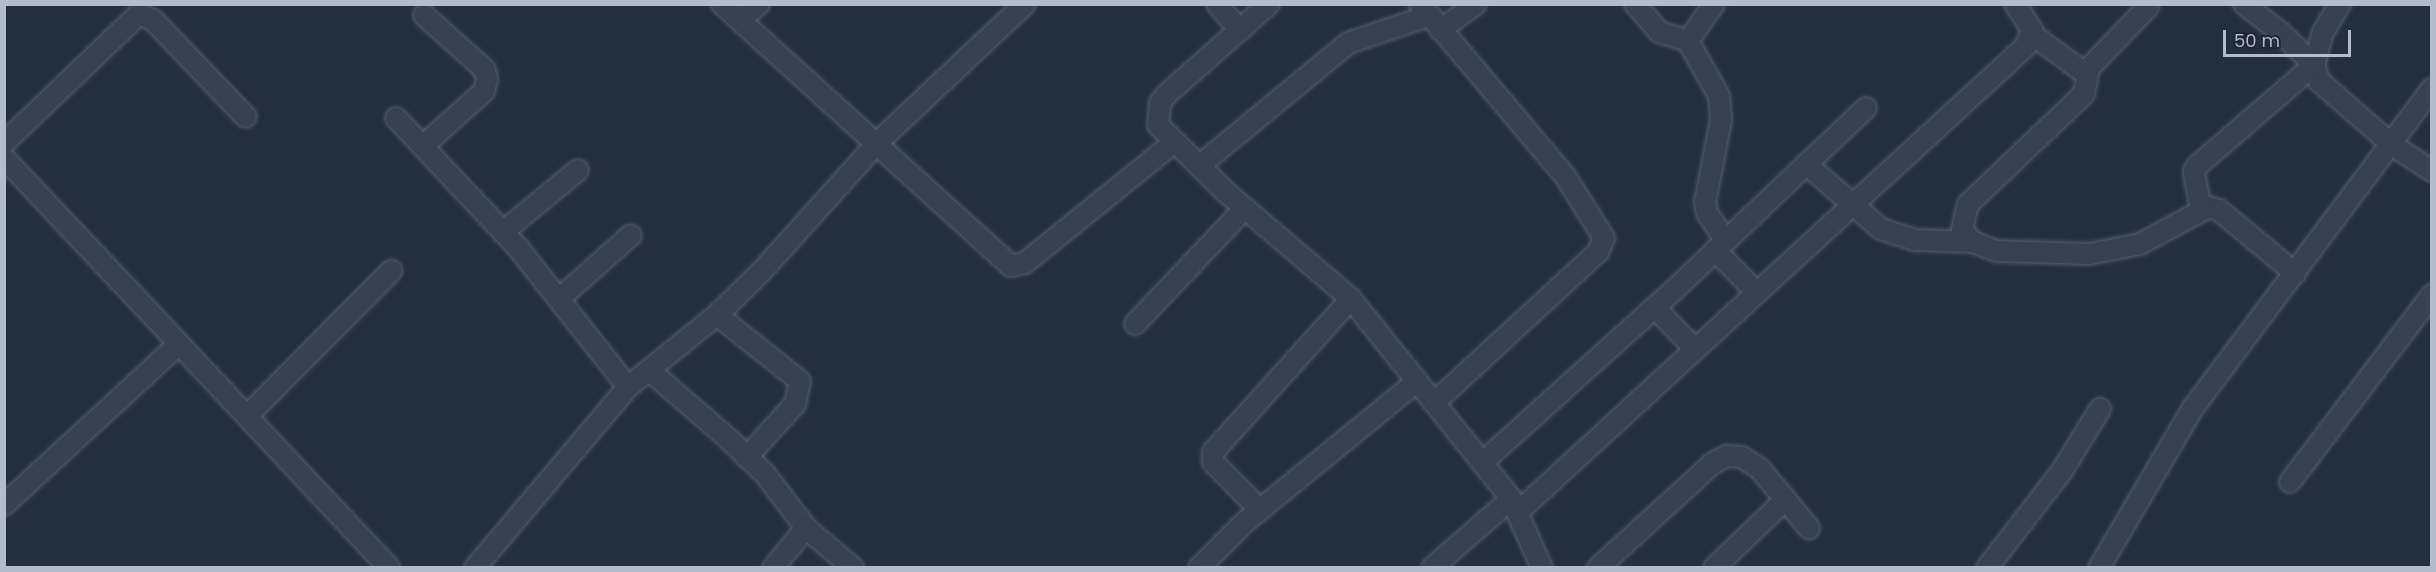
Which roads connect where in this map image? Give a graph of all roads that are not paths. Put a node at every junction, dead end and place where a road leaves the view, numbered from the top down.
1 (722, 4) edge
2 (759, 4) edge
3 (1025, 4) edge
4 (1217, 4) edge
5 (1269, 4) edge
6 (1476, 4) edge
7 (1635, 4) edge
8 (1714, 4) edge
9 (2015, 4) edge
10 (2244, 4) edge
11 (2340, 4) edge
12 (2148, 7) dead end
13 (424, 15) dead end
14 (1430, 17) edge
15 (740, 21) junction
16 (1240, 30) junction
17 (2033, 35) junction
18 (1689, 41) junction
19 (2314, 65) junction
20 (2087, 75) junction
21 (2432, 88) edge
22 (1866, 108) dead end
23 (246, 117) dead end
24 (396, 117) dead end
25 (878, 142) junction
26 (4, 143) edge
27 (1173, 143) junction
28 (2392, 145) junction
29 (423, 146) junction
30 (4, 158) edge
31 (1806, 164) junction
32 (1199, 166) junction
33 (578, 170) dead end
34 (2432, 171) edge
35 (1853, 207) junction
36 (1245, 208) junction
37 (2200, 209) junction
38 (503, 232) junction
39 (631, 235) dead end
40 (1973, 242) junction
41 (1720, 245) junction
42 (391, 271) dead end
43 (2295, 273) junction
44 (1757, 293) junction
45 (2432, 295) edge
46 (559, 299) junction
47 (1351, 299) junction
48 (1655, 308) junction
49 (717, 315) junction
50 (1135, 324) dead end
51 (179, 344) junction
52 (1695, 349) junction
53 (649, 370) junction
54 (1417, 381) junction
55 (627, 387) junction
56 (1435, 402) junction
57 (2100, 409) dead end
58 (249, 414) junction
59 (747, 457) junction
60 (1483, 462) junction
61 (2290, 482) dead end
62 (1785, 500) junction
63 (4, 505) edge
64 (1515, 506) junction
65 (1260, 510) junction
66 (806, 528) junction
67 (1809, 528) dead end
68 (389, 567) edge
69 (475, 567) edge
70 (773, 567) edge
71 (853, 567) edge
72 (1199, 567) edge
73 (1432, 567) edge
74 (1542, 567) edge
75 (1598, 567) edge
76 (1714, 567) edge
77 (1987, 567) edge
78 (2099, 567) edge

1 - 15 street
2 - 15 street
3 - 25 street
4 - 16 street
5 - 16 street
6 - 14 street
7 - 18 street
8 - 18 street
9 - 17 street
10 - 19 street
11 - 19 street
12 - 20 street
13 - 29 street
14 - 32 street
14 - 56 street
15 - 25 street
16 - 27 street
17 - 20 street
17 - 35 street
18 - 41 street
19 - 28 street
19 - 37 street
20 - 40 street
21 - 28 street
22 - 31 street
23 - 26 street
24 - 29 street
25 - 27 street
25 - 49 street
27 - 32 street
28 - 34 street
28 - 43 street
29 - 38 street
30 - 51 street
31 - 35 street
31 - 41 street
32 - 36 street
33 - 38 street
35 - 40 street
35 - 44 street
36 - 47 street
36 - 50 street
37 - 40 street
37 - 43 street
38 - 46 street
39 - 46 street
41 - 44 street
41 - 48 street
42 - 58 street
43 - 78 street
44 - 52 street
45 - 61 street
46 - 55 street
47 - 54 street
47 - 65 street
48 - 52 street
48 - 60 street
49 - 53 street
49 - 59 street
51 - 58 street
51 - 63 street
52 - 64 street
53 - 55 street
53 - 59 street
54 - 56 street
54 - 65 street
55 - 69 street
56 - 60 street
57 - 77 street
58 - 68 street
59 - 66 street
60 - 64 street
62 - 67 street
62 - 75 street
62 - 76 street
64 - 73 street
64 - 74 street
65 - 72 street
66 - 70 street
66 - 71 street

